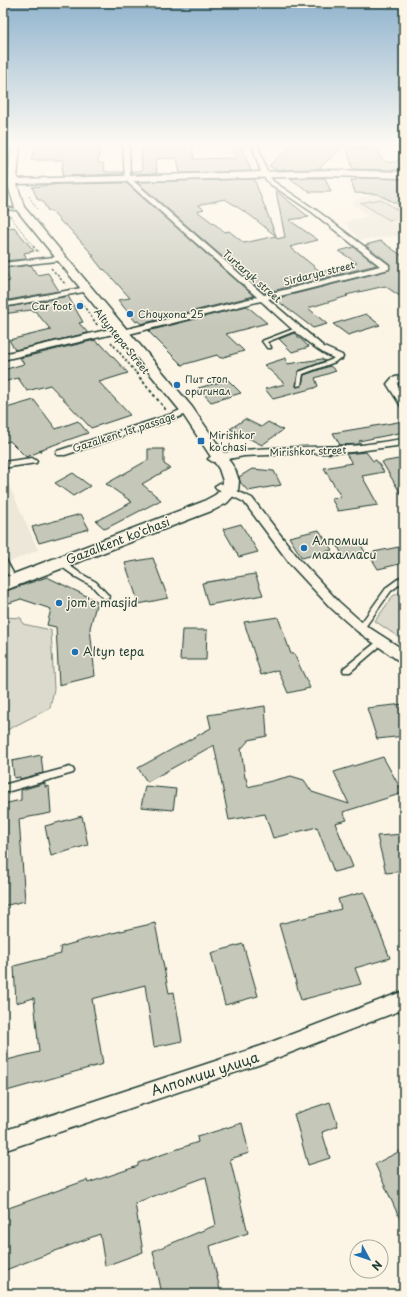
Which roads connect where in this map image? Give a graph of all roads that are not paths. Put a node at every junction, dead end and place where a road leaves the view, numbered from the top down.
1 (19, 206) edge
2 (157, 206) edge
3 (306, 206) edge
4 (7, 209) edge
5 (54, 260) junction
6 (3, 265) edge
7 (80, 291) junction
8 (263, 299) junction
9 (3, 305) edge
10 (298, 329) junction
11 (115, 332) junction
12 (269, 347) dead end
13 (339, 357) joint
14 (3, 358) edge
15 (404, 378) edge
16 (299, 385) dead end
17 (404, 404) edge
18 (180, 414) junction
19 (404, 442) edge
20 (61, 453) dead end
21 (216, 458) junction
22 (32, 461) dead end
23 (3, 465) edge
24 (225, 488) junction
25 (61, 563) junction
26 (7, 575) edge
27 (404, 578) edge
28 (106, 597) dead end
29 (361, 628) junction
30 (376, 646) dead end
31 (404, 657) edge
32 (347, 670) dead end
33 (70, 772) dead end
34 (3, 789) edge
35 (404, 1000) edge
36 (3, 1141) edge

1 - 5 main road, Altyntepa Street
2 - 8 street, Turtaryk street
3 - 8 street, Sirdarya street
4 - 5 main road, Altyntepa Street
5 - 6 street
5 - 7 main road, Altyntepa Street
7 - 9 street
7 - 11 main road, Altyntepa Street
8 - 10 street, Turtaryk street
8 - 11 street, Sirdarya street
10 - 12 lane
10 - 13 street, Turtaryk street
11 - 14 street, Sirdarya street
11 - 18 main road, Altyntepa Street
13 - 16 lane
15 - 17 street
18 - 20 street, Gazalkent 1st passage
18 - 21 main road, Altyntepa Street
19 - 21 street, Mirishkor street
21 - 24 main road, Altyntepa Street
22 - 23 street
24 - 25 main road, Gazalkent ko'chasi
24 - 26 main road, Gazalkent ko'chasi
24 - 29 street
25 - 26 main road, Gazalkent ko'chasi
25 - 28 lane
27 - 29 lane
29 - 31 street
30 - 32 lane
33 - 34 lane
35 - 36 street, Алпомиш улица

